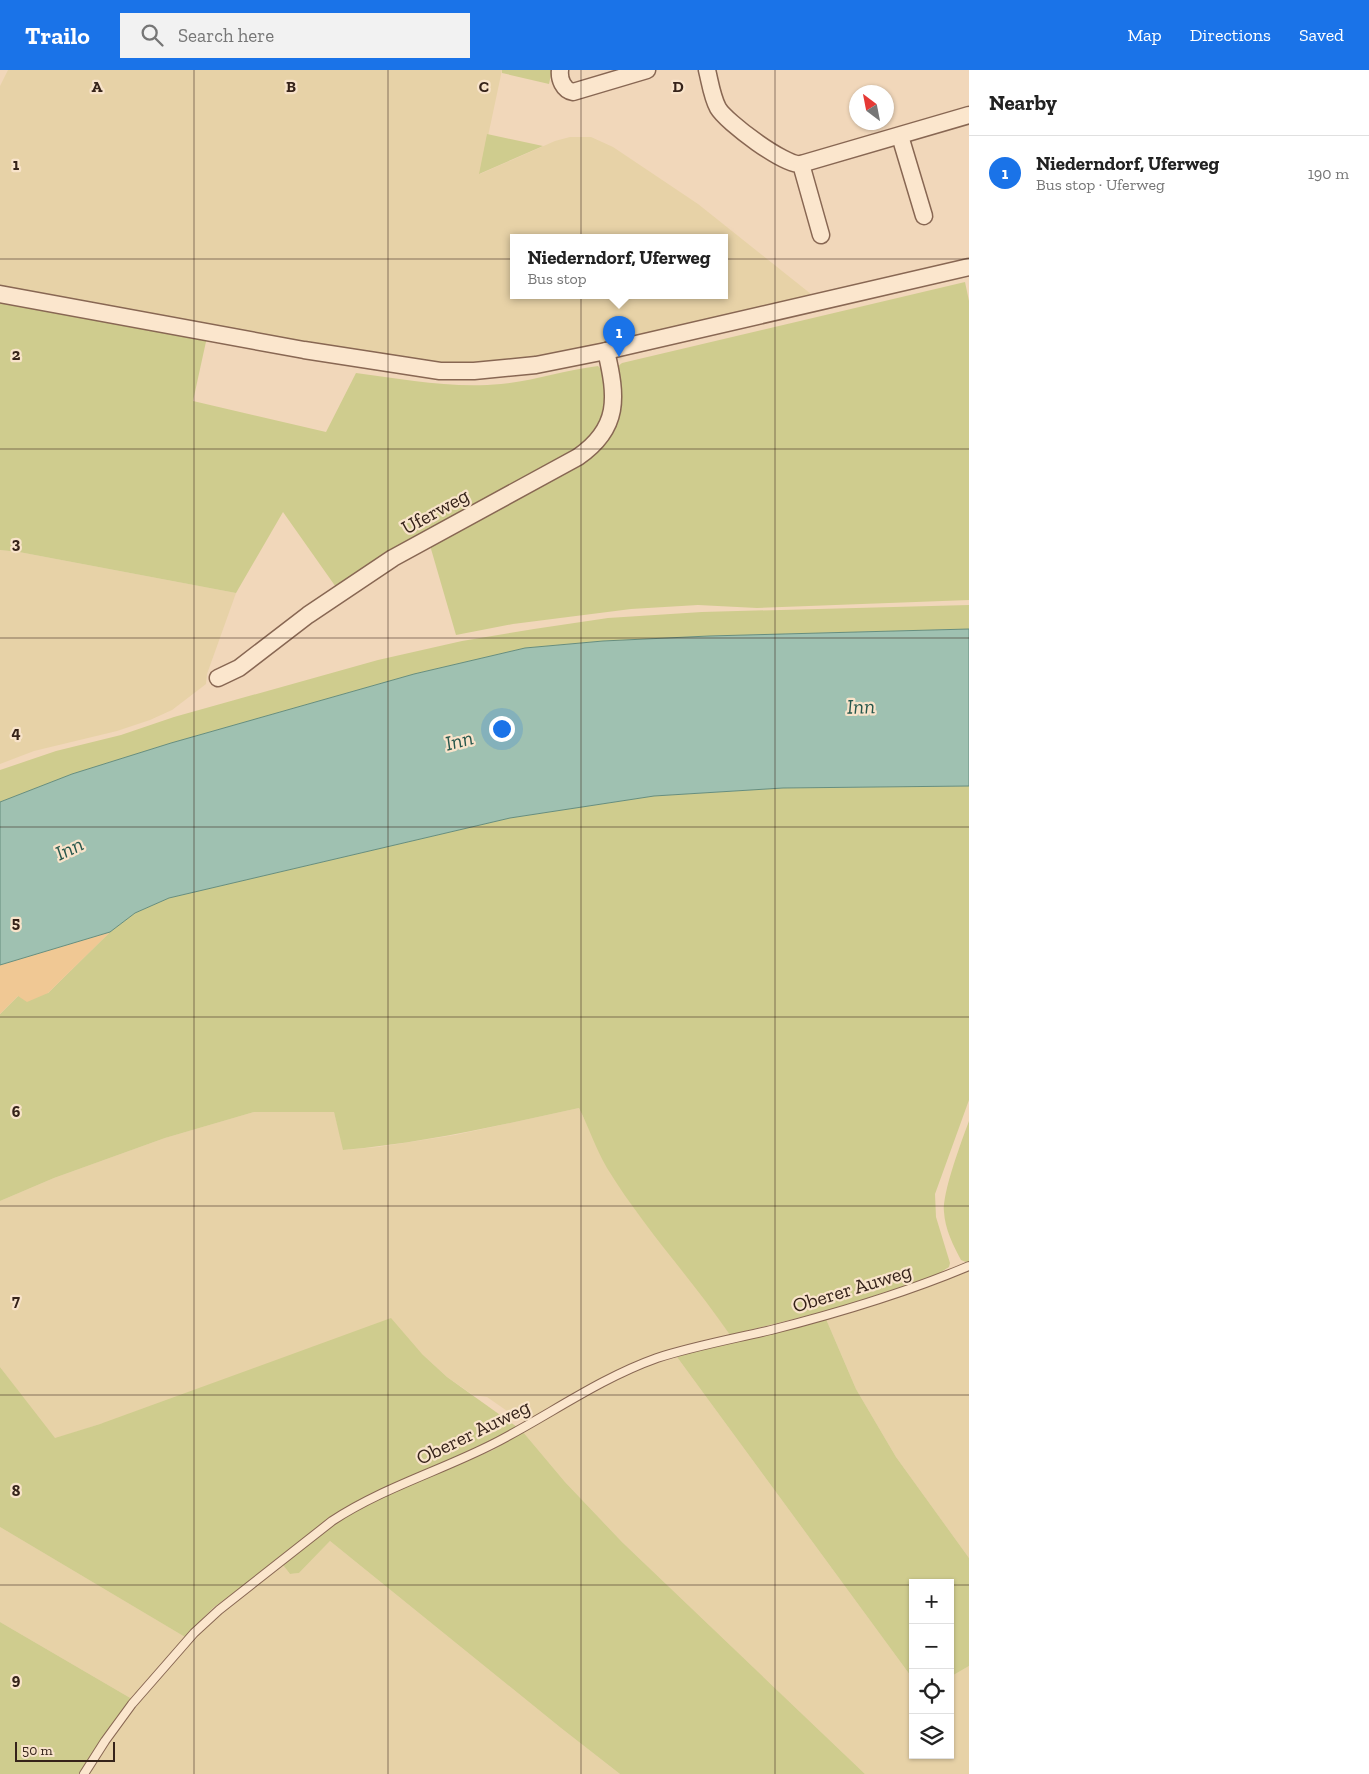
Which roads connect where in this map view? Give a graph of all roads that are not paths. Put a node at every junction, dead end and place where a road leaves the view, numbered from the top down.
1 (560, 70) edge
2 (647, 70) edge
3 (707, 70) edge
4 (969, 115) edge
5 (900, 136) junction
6 (801, 164) junction
7 (924, 216) dead end
8 (821, 235) dead end
9 (969, 266) edge
10 (0, 294) edge
11 (606, 351) junction
12 (218, 678) dead end
13 (969, 1266) edge
14 (84, 1774) edge

1 - 2 street
3 - 6 street
4 - 5 street
5 - 6 street
5 - 7 street
6 - 8 street
9 - 11 street
10 - 11 street
11 - 12 street, Uferweg
13 - 14 lane, Oberer Auweg

